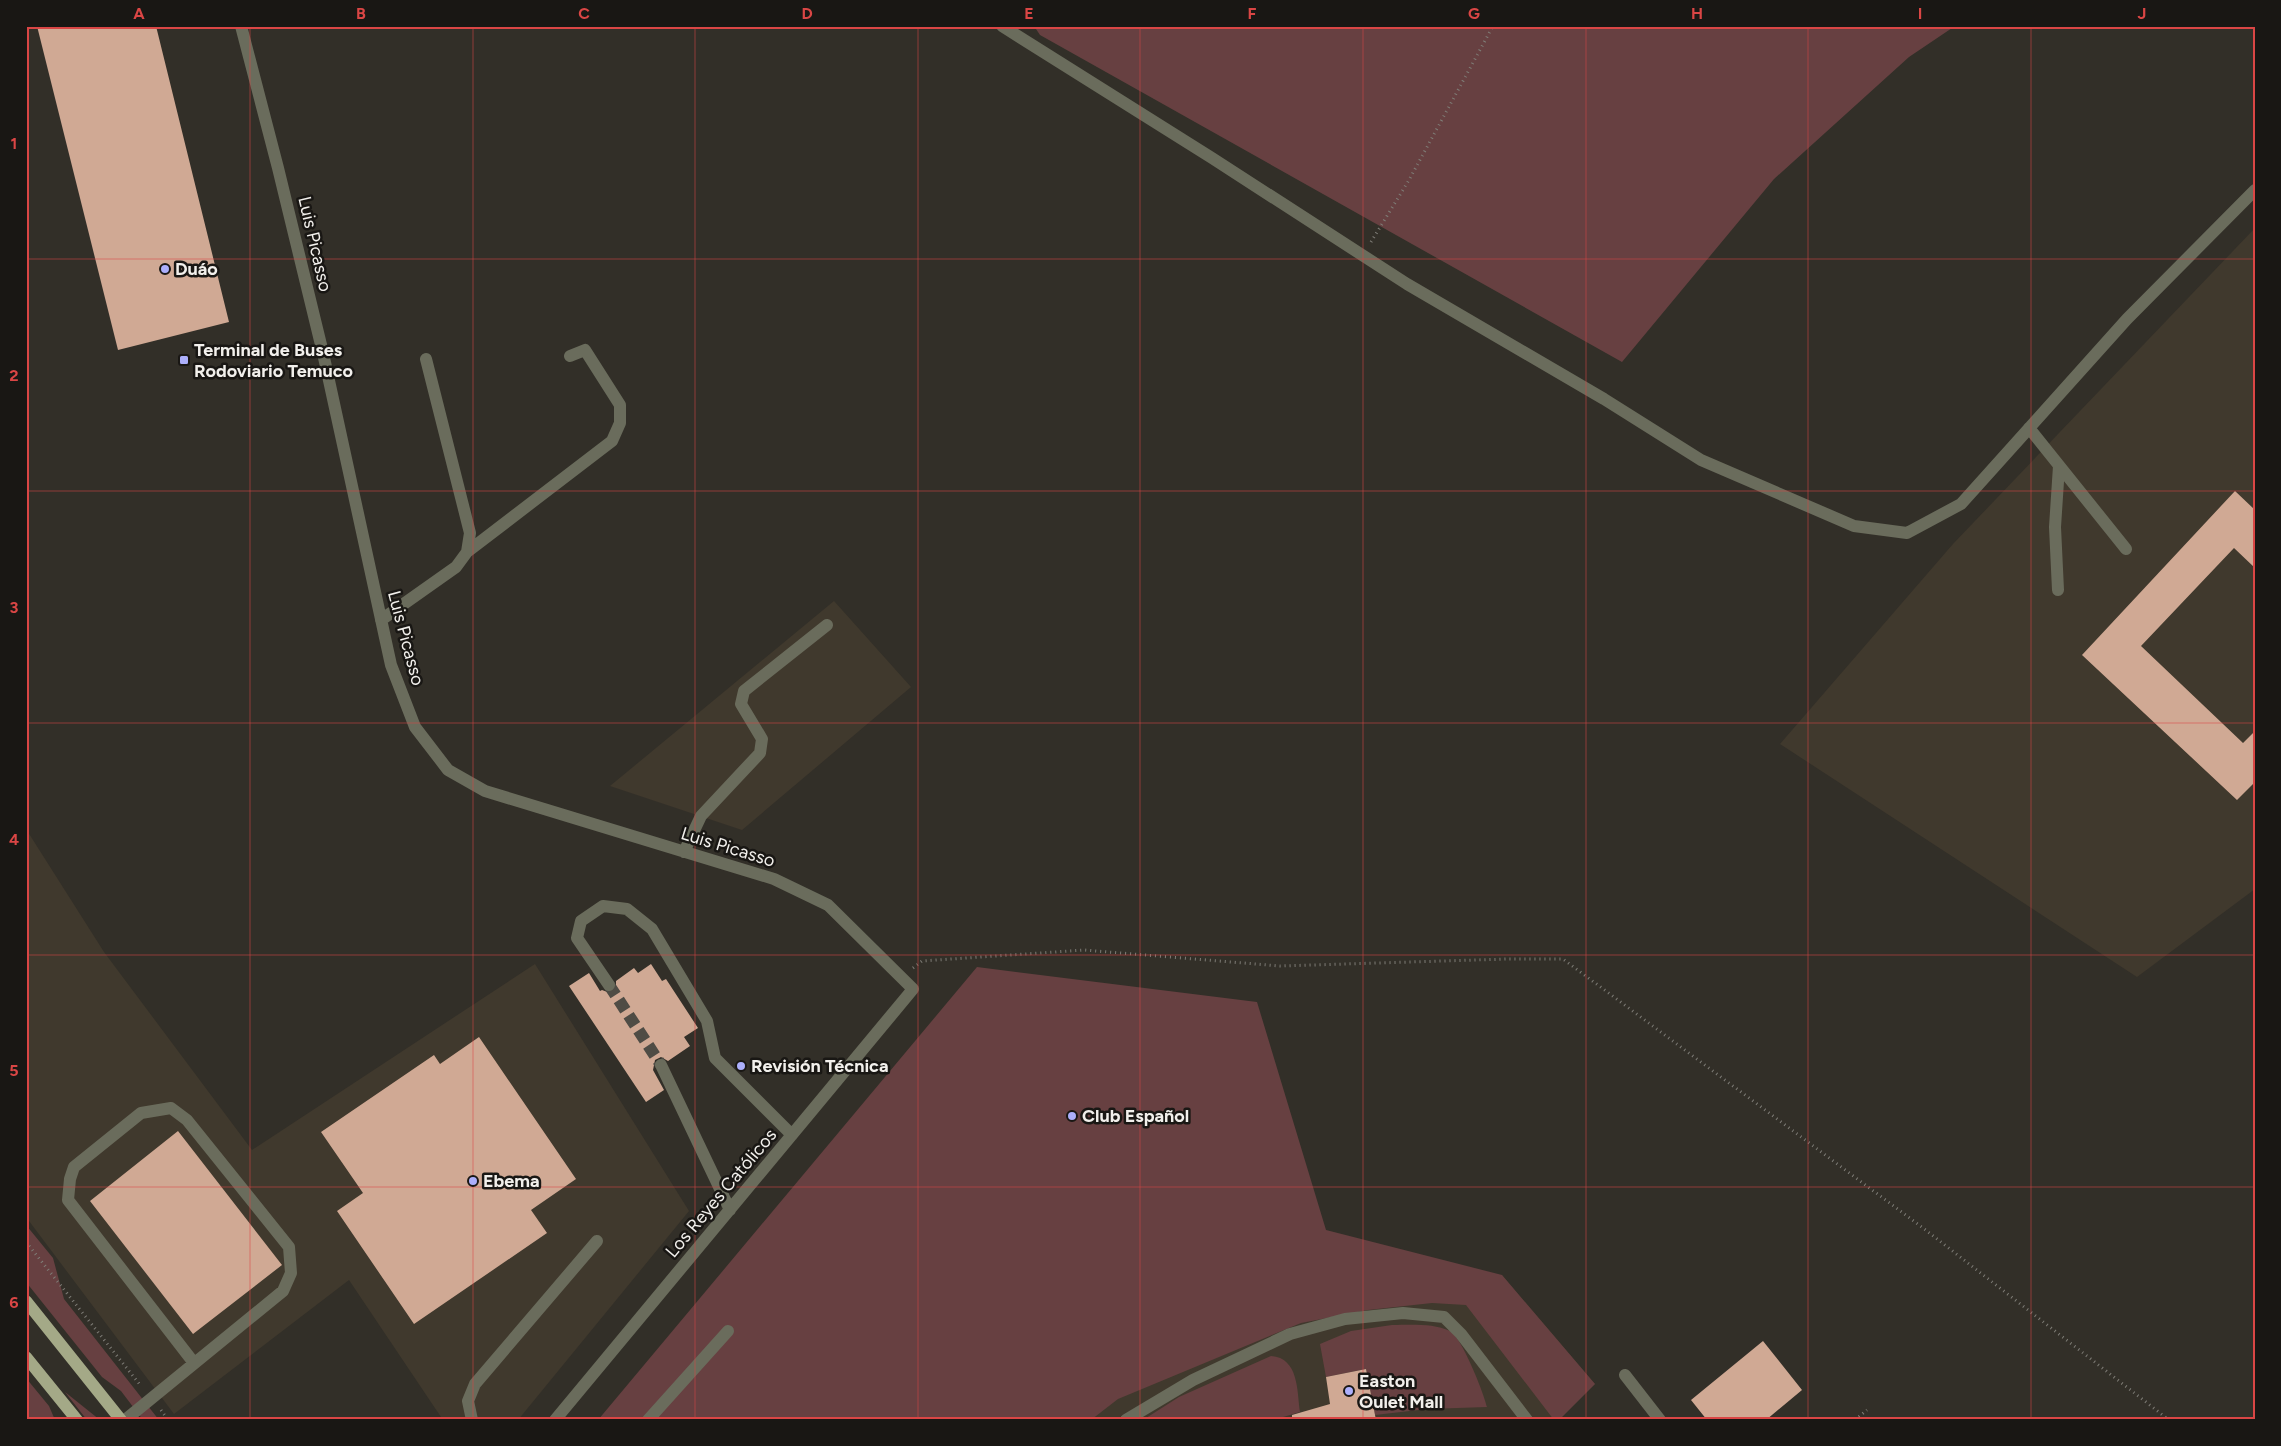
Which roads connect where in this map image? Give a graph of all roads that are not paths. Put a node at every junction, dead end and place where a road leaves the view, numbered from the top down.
1 (241, 26) edge
2 (1002, 26) edge
3 (2255, 190) edge
4 (570, 356) dead end
5 (426, 359) dead end
6 (2029, 428) junction
7 (2059, 466) junction
8 (2126, 549) dead end
9 (467, 552) junction
10 (2058, 590) dead end
11 (381, 620) junction
12 (827, 625) dead end
13 (684, 852) junction
14 (609, 985) tunnel mouth
15 (913, 989) joint
16 (661, 1065) tunnel mouth
17 (792, 1135) junction
18 (730, 1210) junction
19 (597, 1240) dead end
20 (26, 1301) edge
21 (728, 1331) dead end
22 (26, 1357) edge
23 (194, 1363) junction
24 (1625, 1375) dead end
25 (73, 1416) edge
26 (121, 1420) edge
27 (125, 1420) edge
28 (472, 1420) edge
29 (555, 1420) edge
30 (648, 1420) edge
31 (1126, 1420) edge
32 (1527, 1420) edge
33 (1660, 1420) edge

1 - 11 street, Luis Picasso
2 - 6 street
3 - 6 street
4 - 9 street
5 - 9 street
6 - 7 street
7 - 8 street
7 - 10 street
9 - 11 street
11 - 13 street, Luis Picasso
12 - 13 street
13 - 15 street, Luis Picasso
14 - 17 street
15 - 17 street, Los Reyes Católicos
16 - 18 street
17 - 18 street, Los Reyes Católicos
18 - 29 street, Los Reyes Católicos
19 - 28 street
20 - 26 main road
21 - 30 street
22 - 25 main road
23 - 23 street
23 - 27 street
24 - 33 street
31 - 32 street

